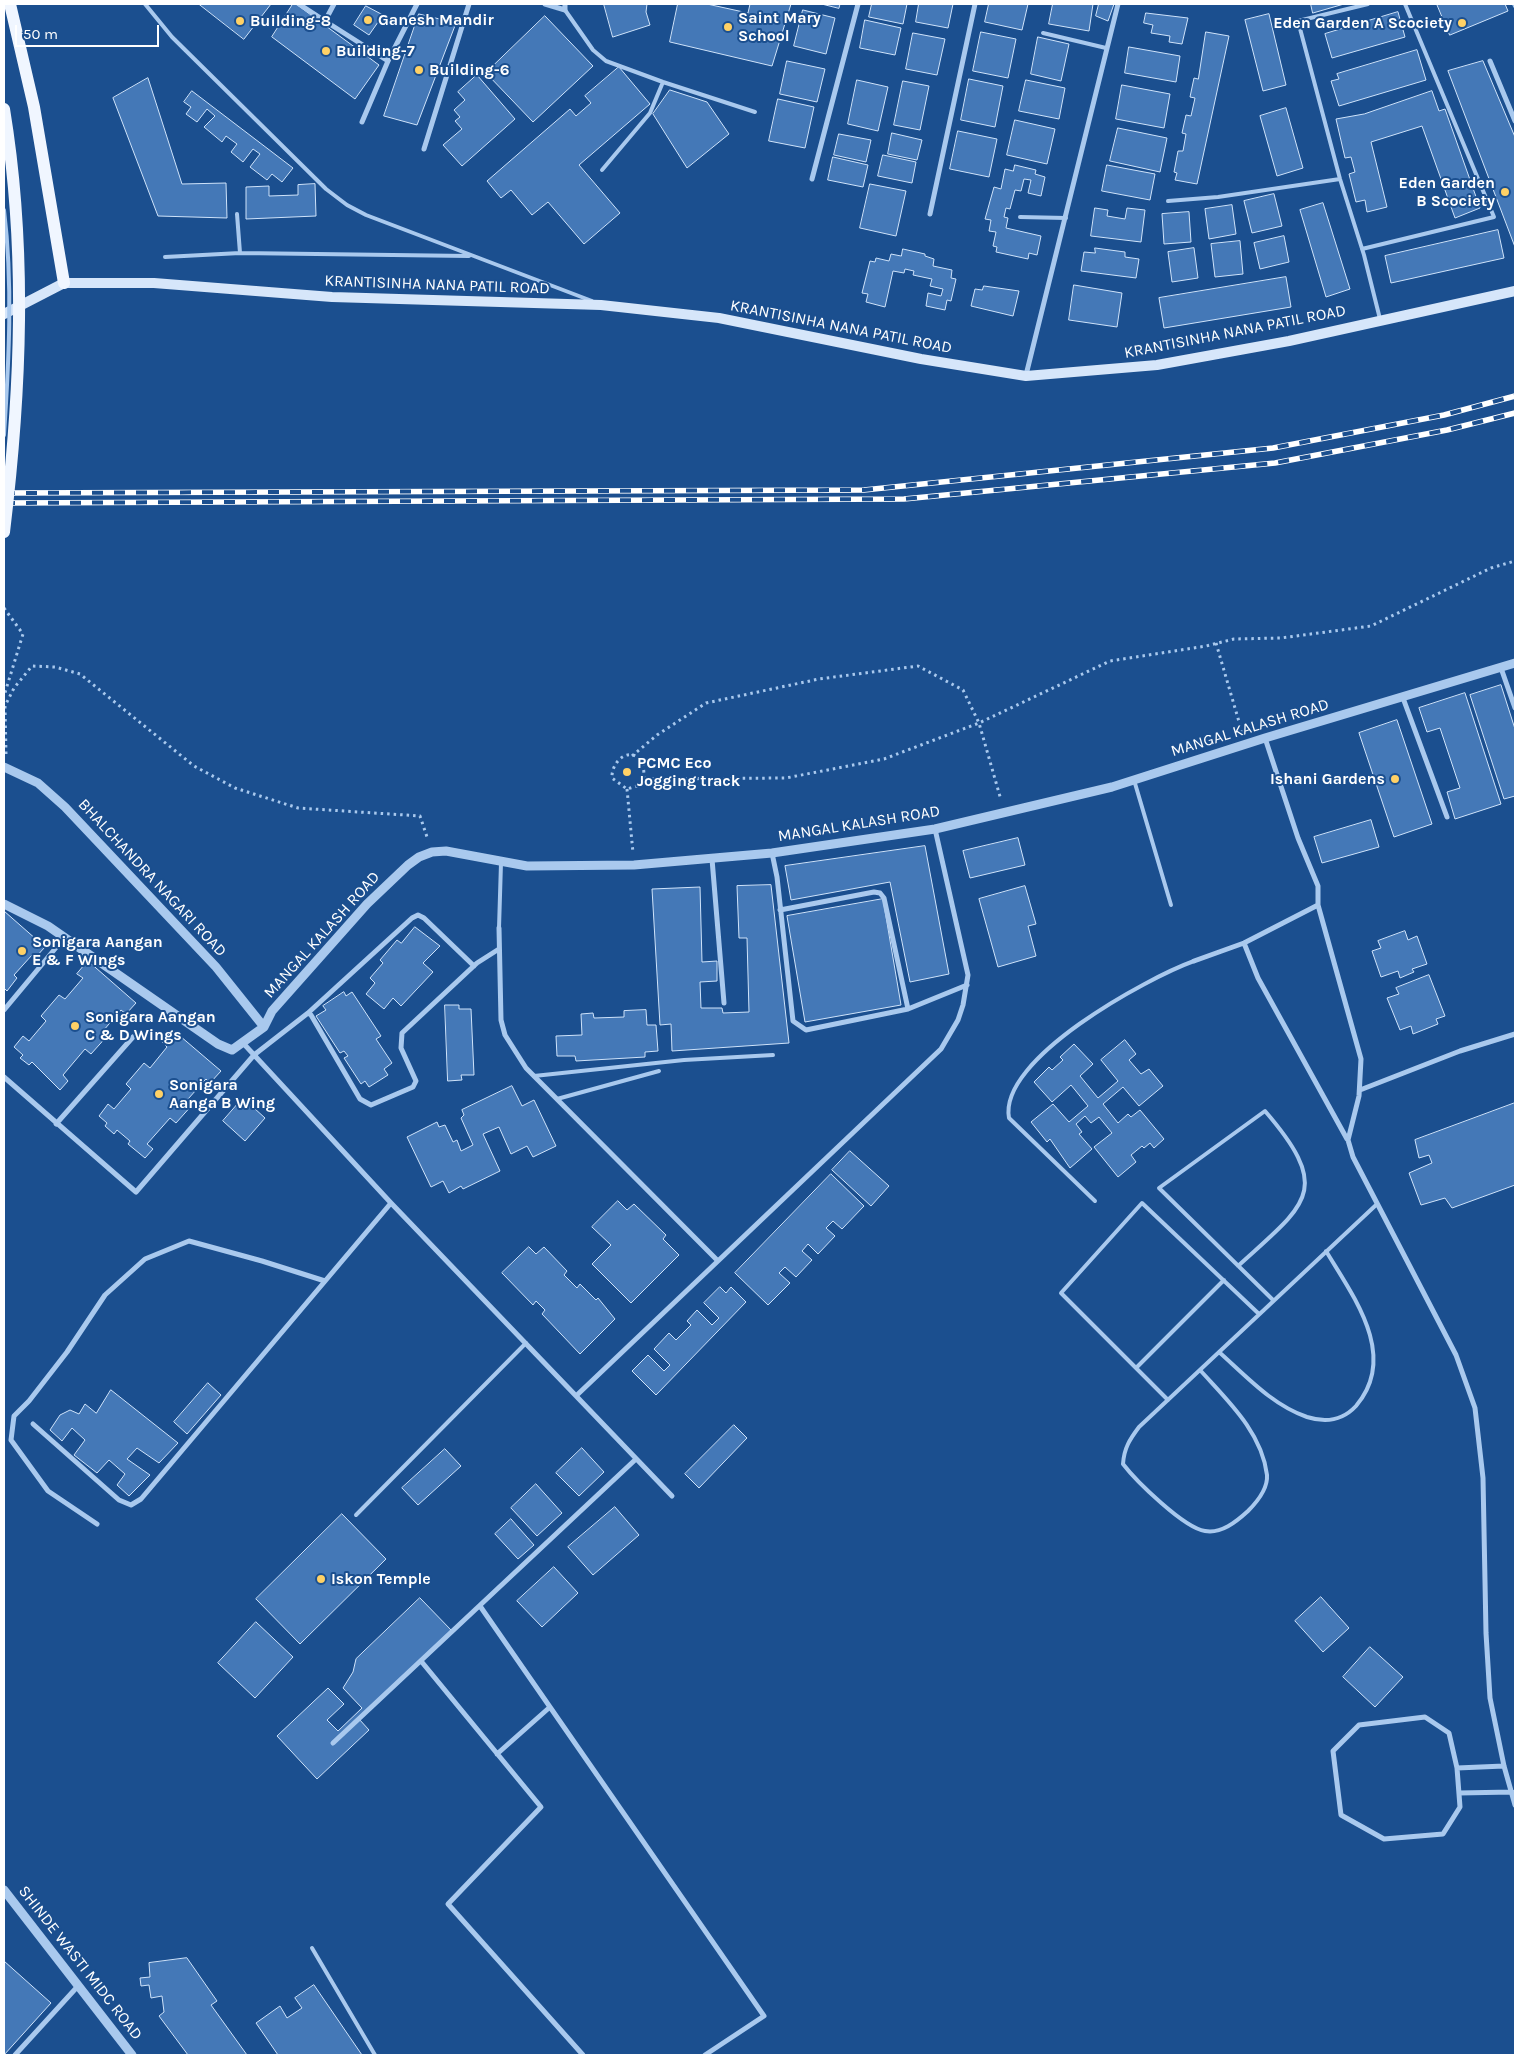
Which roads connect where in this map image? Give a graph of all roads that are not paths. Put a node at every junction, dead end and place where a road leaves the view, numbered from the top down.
1 (10, 4) edge
2 (145, 4) edge
3 (299, 4) edge
4 (334, 4) edge
5 (417, 4) edge
6 (470, 4) edge
7 (545, 4) edge
8 (858, 4) edge
9 (975, 4) edge
10 (1118, 4) edge
11 (1368, 4) edge
12 (1405, 4) edge
13 (565, 7) edge
14 (325, 21) junction
15 (1043, 33) dead end
16 (1106, 48) junction
17 (388, 61) junction
18 (1490, 61) dead end
19 (663, 82) junction
20 (4, 109) edge
21 (755, 112) dead end
22 (1515, 121) edge
23 (362, 122) dead end
24 (424, 148) dead end
25 (602, 170) dead end
26 (812, 179) dead end
27 (1340, 179) junction
28 (1168, 201) dead end
29 (4, 210) edge
30 (237, 214) dead end
31 (930, 214) dead end
32 (1020, 217) dead end
33 (1066, 218) junction
34 (1362, 248) junction
35 (240, 253) junction
36 (474, 256) junction
37 (165, 257) dead end
38 (64, 283) junction
39 (1515, 291) edge
40 (601, 305) junction
41 (4, 314) edge
42 (1380, 319) junction
43 (1026, 376) junction
44 (4, 435) edge
45 (4, 532) edge
46 (1515, 663) edge
47 (1501, 668) junction
48 (1404, 698) junction
49 (1515, 708) edge
50 (1265, 738) junction
51 (7, 768) edge
52 (1134, 780) junction
53 (1447, 817) dead end
54 (935, 829) junction
55 (772, 853) junction
56 (712, 859) junction
57 (501, 862) junction
58 (4, 904) edge
59 (1171, 905) dead end
60 (1318, 905) junction
61 (780, 910) junction
62 (499, 928) joint
63 (64, 938) junction
64 (1244, 942) junction
65 (499, 949) junction
66 (1194, 961) joint
67 (474, 966) junction
68 (967, 985) junction
69 (724, 1003) dead end
70 (908, 1009) junction
71 (4, 1010) edge
72 (308, 1013) junction
73 (264, 1026) junction
74 (1515, 1034) edge
75 (133, 1037) dead end
76 (243, 1042) junction
77 (254, 1054) junction
78 (773, 1055) dead end
79 (659, 1071) dead end
80 (534, 1076) junction
81 (4, 1077) edge
82 (1360, 1090) junction
83 (557, 1099) junction
84 (56, 1124) junction
85 (1348, 1140) junction
86 (1095, 1201) dead end
87 (391, 1203) junction
88 (1376, 1205) junction
89 (1326, 1250) junction
90 (717, 1260) junction
91 (1238, 1266) junction
92 (1224, 1280) junction
93 (325, 1281) junction
94 (1273, 1300) junction
95 (1259, 1314) junction
96 (526, 1342) junction
97 (1219, 1352) junction
98 (1136, 1368) junction
99 (1200, 1370) junction
100 (576, 1395) junction
101 (1168, 1400) junction
102 (33, 1424) dead end
103 (636, 1459) junction
104 (672, 1496) dead end
105 (356, 1515) dead end
106 (97, 1524) dead end
107 (480, 1606) junction
108 (421, 1661) junction
109 (550, 1707) junction
110 (334, 1743) dead end
111 (497, 1754) junction
112 (1504, 1766) junction
113 (1457, 1768) junction
114 (1512, 1792) junction
115 (1459, 1794) junction
116 (1515, 1805) edge
117 (4, 1890) edge
118 (312, 1948) dead end
119 (78, 1986) junction
120 (15, 2055) edge
121 (132, 2055) edge
122 (375, 2055) edge
123 (583, 2055) edge
124 (705, 2055) edge

1 - 38 main road
2 - 36 lane
3 - 14 street
4 - 14 street
5 - 17 street
6 - 24 street
7 - 13 street
8 - 26 street
9 - 31 street
10 - 16 street
11 - 27 lane
12 - 34 lane
13 - 19 lane
14 - 17 street
15 - 16 lane
16 - 33 street
17 - 23 street
18 - 22 street
19 - 21 lane
19 - 25 lane
20 - 45 main road, bridge
27 - 28 lane
27 - 34 lane
29 - 44 lane, bridge
30 - 35 lane
32 - 33 lane
33 - 43 street
34 - 42 lane
35 - 36 lane
35 - 37 lane
36 - 40 lane
38 - 40 main road, KRANTISINHA NANA PATIL ROAD
38 - 41 main road
39 - 42 main road, KRANTISINHA NANA PATIL ROAD
40 - 43 main road, KRANTISINHA NANA PATIL ROAD
42 - 43 main road, KRANTISINHA NANA PATIL ROAD
46 - 47 street, MANGAL KALASH ROAD
47 - 48 street, MANGAL KALASH ROAD
47 - 49 street
48 - 50 street, MANGAL KALASH ROAD
48 - 53 street
50 - 52 street, MANGAL KALASH ROAD
50 - 60 street
51 - 73 street, BHALCHANDRA NAGARI ROAD
52 - 54 street, MANGAL KALASH ROAD
52 - 59 lane
54 - 55 street, MANGAL KALASH ROAD
54 - 68 street
55 - 56 street, MANGAL KALASH ROAD
55 - 61 street
56 - 57 street, MANGAL KALASH ROAD
56 - 69 street
57 - 62 lane
57 - 73 street, MANGAL KALASH ROAD
58 - 63 street
60 - 64 street
60 - 82 street
61 - 70 street
61 - 70 street
62 - 65 street
63 - 71 street
63 - 76 street
64 - 66 street
64 - 85 street
65 - 67 street
65 - 80 street
66 - 86 lane
67 - 72 street
67 - 72 street
68 - 70 street
68 - 90 street
72 - 77 street
73 - 76 street
74 - 82 street
75 - 84 street
76 - 77 street
77 - 84 street
77 - 87 street
78 - 80 lane
79 - 83 lane
80 - 83 street
81 - 84 street
82 - 85 street
83 - 90 street
85 - 88 street
87 - 93 street
87 - 96 street
88 - 89 lane
88 - 112 street
89 - 94 lane
89 - 97 lane
90 - 100 street
91 - 91 lane
91 - 94 lane
92 - 95 lane
92 - 98 lane
92 - 98 lane
93 - 102 street
93 - 106 street
94 - 95 lane
95 - 97 lane
96 - 100 street
96 - 105 lane
97 - 99 lane
98 - 101 lane
99 - 101 lane
99 - 101 lane
100 - 103 street
103 - 104 street
103 - 107 street
107 - 108 street
107 - 109 street
108 - 110 street
108 - 111 street
109 - 111 street
109 - 124 street
111 - 123 street
112 - 113 street
112 - 114 street
113 - 115 street
113 - 115 street
114 - 115 street
114 - 116 street
117 - 119 street, SHINDE WASTI MIDC ROAD
118 - 122 lane
119 - 120 street
119 - 121 street, SHINDE WASTI MIDC ROAD

